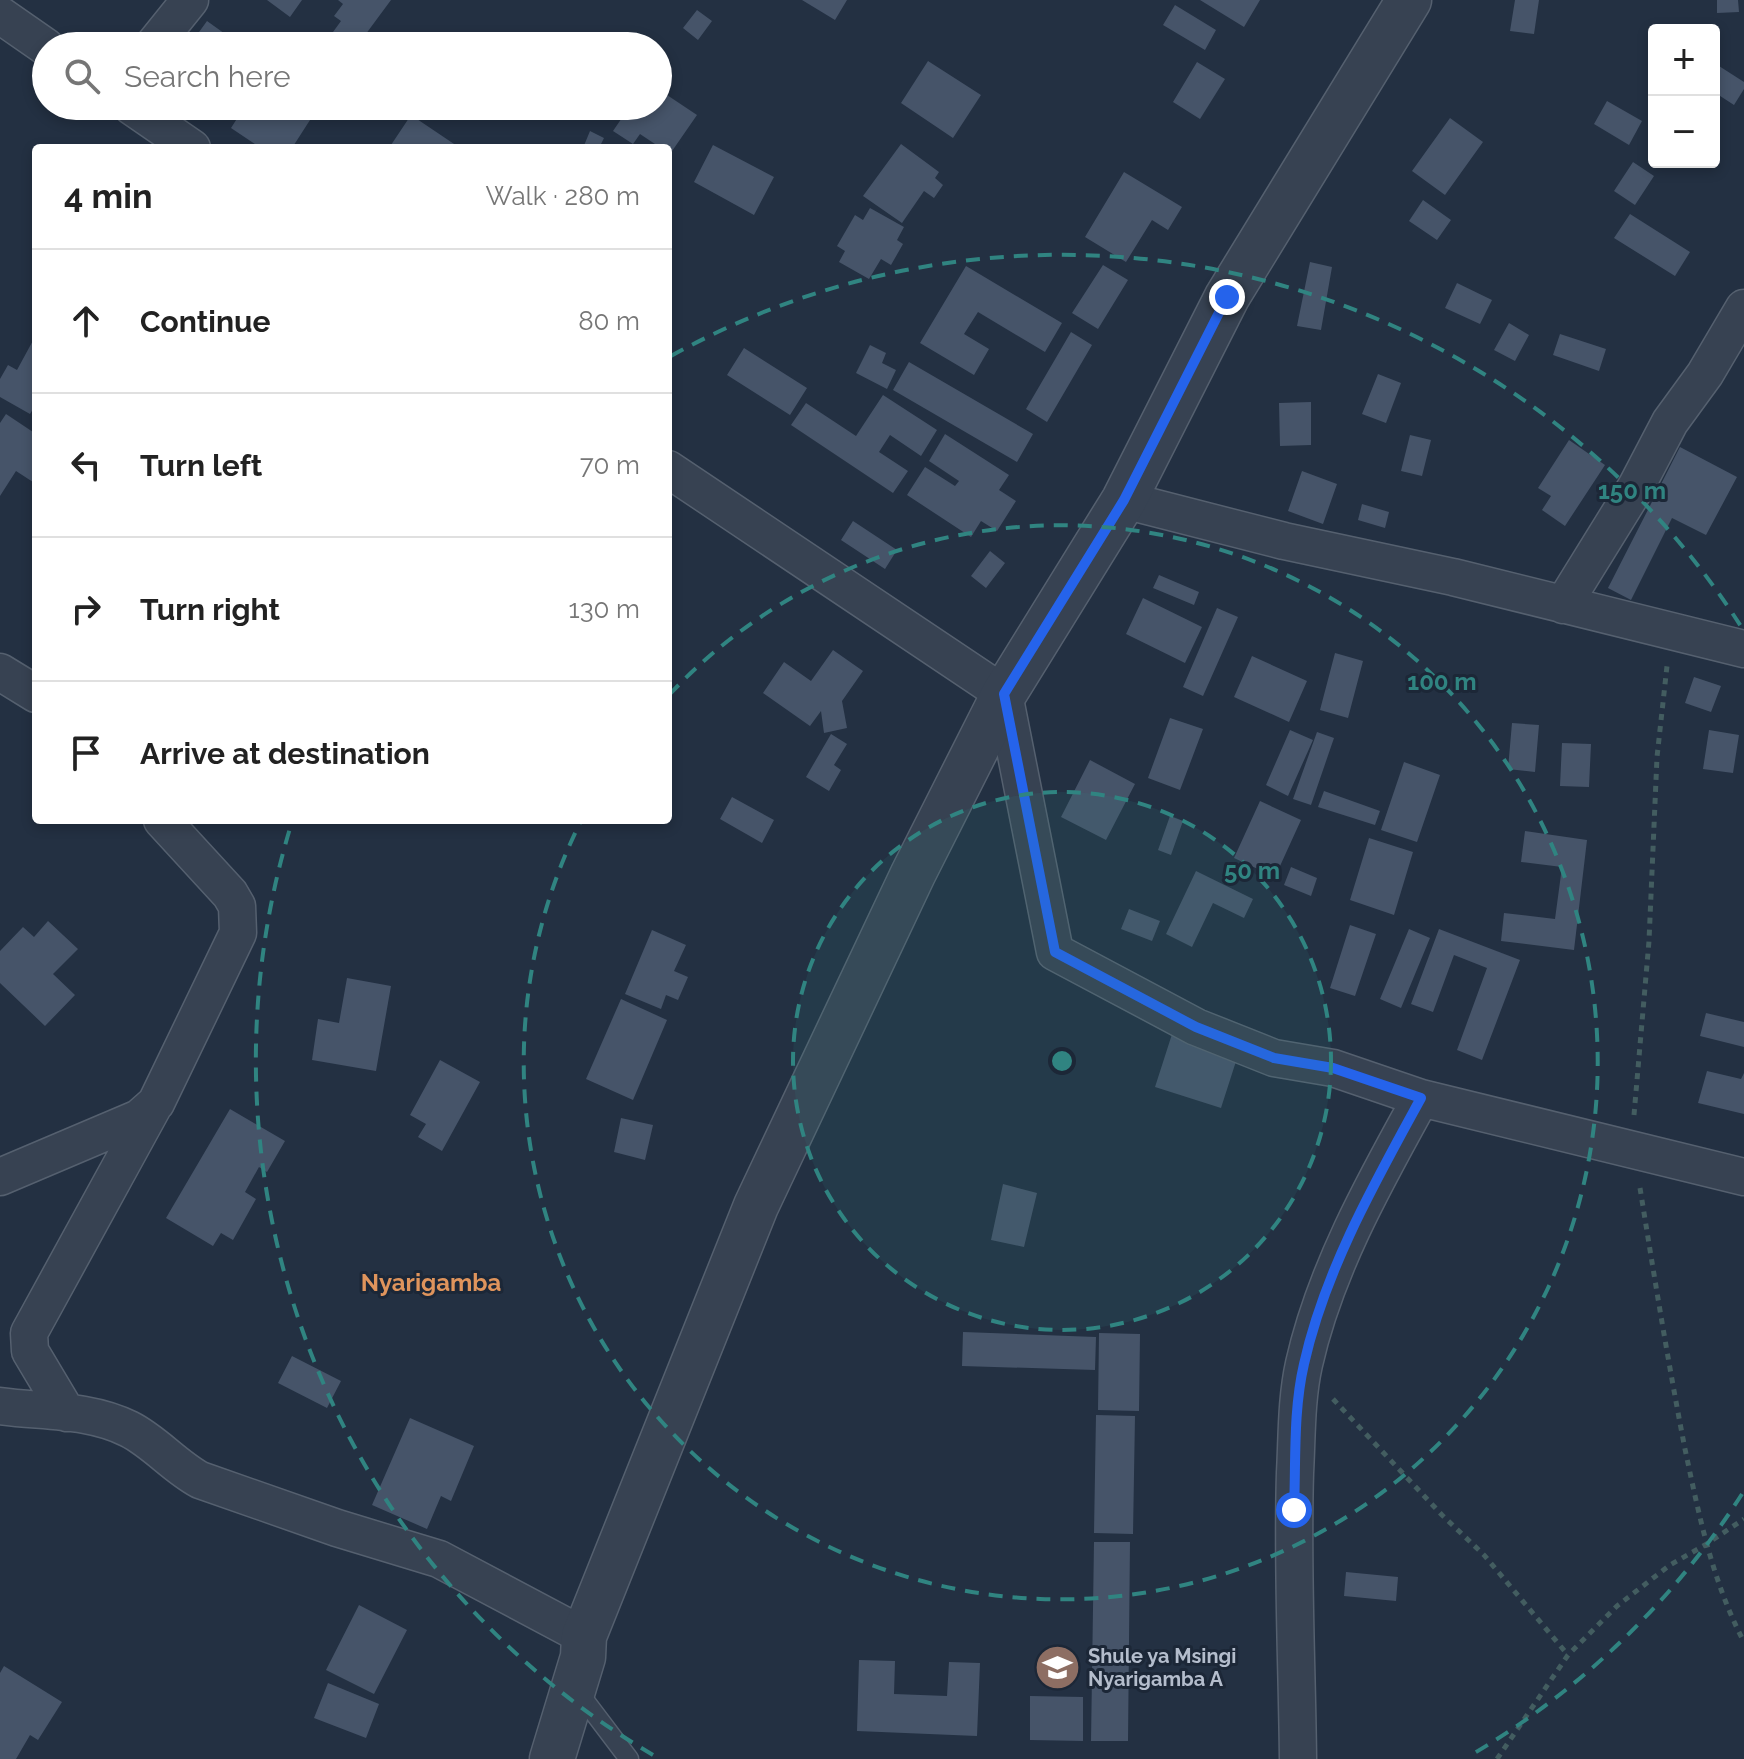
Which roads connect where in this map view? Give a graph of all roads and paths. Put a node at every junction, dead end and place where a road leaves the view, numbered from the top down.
1 (190, 0) edge
2 (1397, 5) edge
3 (0, 15) edge
4 (164, 32) edge
5 (32, 37) edge
6 (151, 120) edge
7 (186, 144) edge
8 (1744, 308) edge
9 (672, 472) edge
10 (1124, 500) junction
11 (1563, 605) junction
12 (1744, 649) edge
13 (0, 672) edge
14 (32, 692) edge
15 (1004, 694) junction
16 (166, 824) edge
17 (1421, 1098) junction
18 (156, 1103) junction
19 (0, 1177) edge
20 (1744, 1177) edge
21 (1303, 1366) junction
22 (0, 1406) edge
23 (67, 1413) junction
24 (1744, 1519) edge
25 (584, 1636) junction
26 (1568, 1655) junction
27 (574, 1687) junction
28 (552, 1759) edge
29 (629, 1759) edge
30 (1298, 1759) edge
31 (1497, 1759) edge

1 - 4 street
2 - 10 street
3 - 5 street
6 - 7 street
8 - 11 street
9 - 15 street
10 - 11 street
10 - 15 street
11 - 12 street
13 - 14 street
15 - 17 street
15 - 25 street
16 - 18 street
17 - 20 street
17 - 21 street
18 - 19 street
18 - 23 street
21 - 26 path
21 - 30 street
22 - 23 street
23 - 25 street
24 - 26 path
25 - 27 street
26 - 31 path
27 - 28 street
27 - 29 lane

